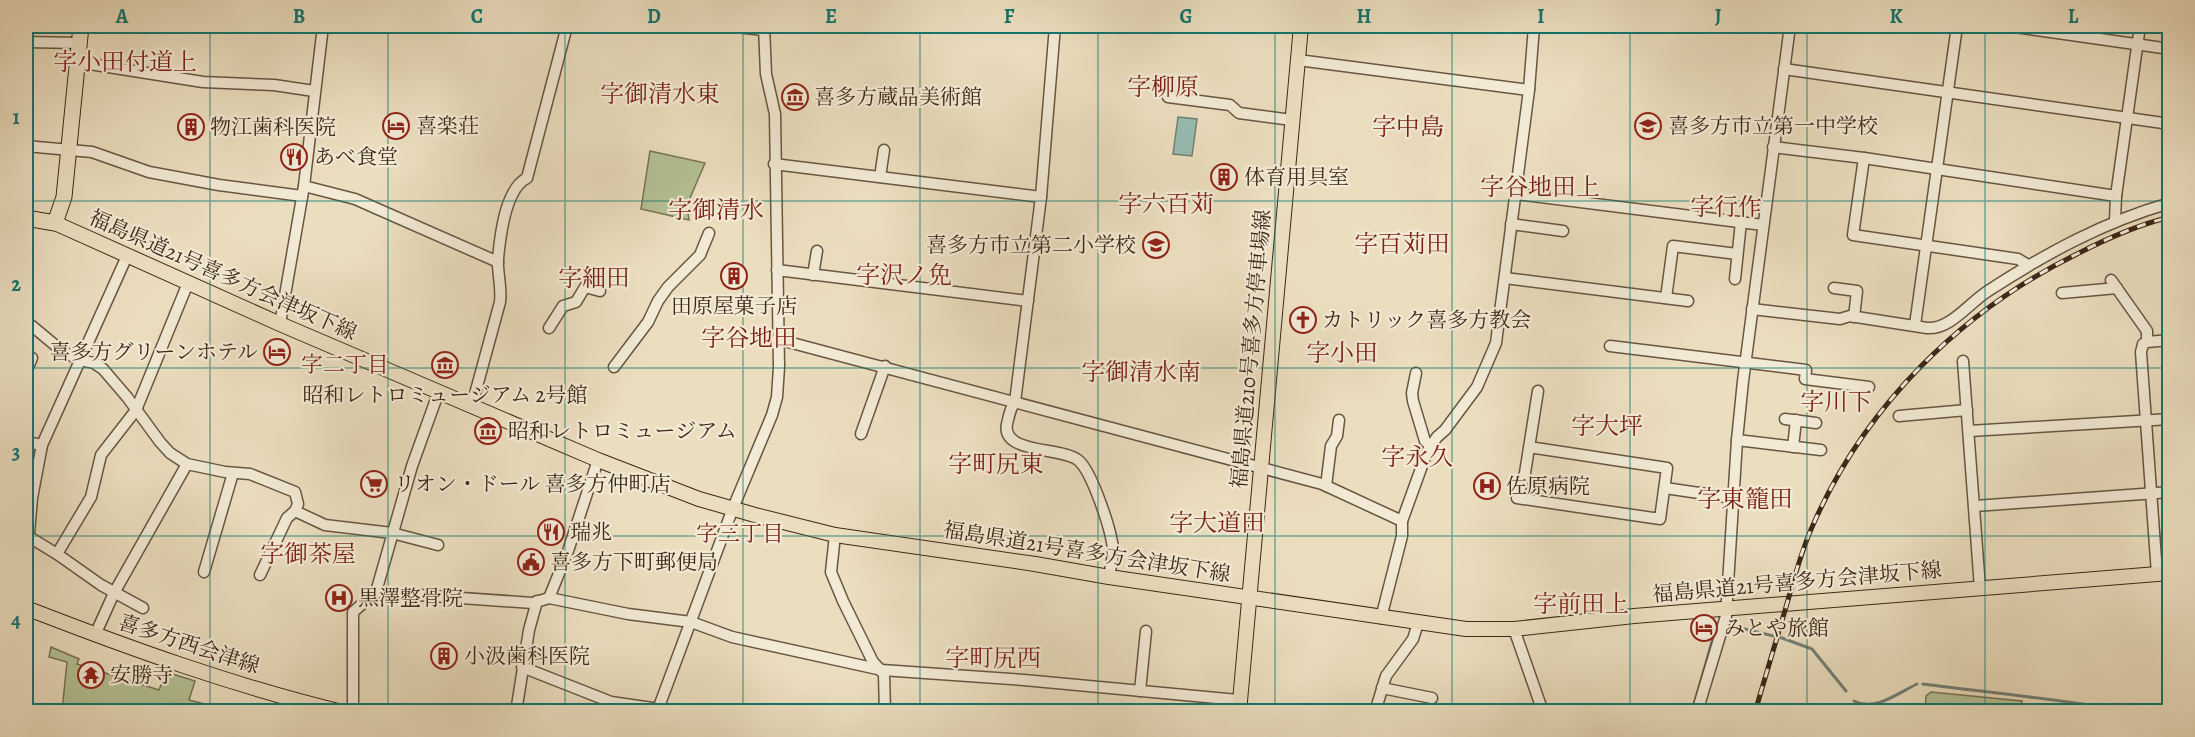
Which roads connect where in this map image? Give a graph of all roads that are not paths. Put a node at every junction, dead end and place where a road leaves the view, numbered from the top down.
1 (81, 26) edge
2 (323, 26) edge
3 (567, 26) edge
4 (728, 26) edge
5 (1055, 26) edge
6 (1301, 26) edge
7 (1534, 26) edge
8 (1790, 26) edge
9 (1957, 26) edge
10 (2008, 26) edge
11 (2020, 26) edge
12 (2140, 26) edge
13 (764, 28) edge
14 (26, 42) edge
15 (79, 43) junction
16 (2138, 45) junction
17 (2169, 49) edge
18 (1298, 60) junction
19 (77, 62) junction
20 (1784, 69) junction
21 (1529, 90) junction
22 (314, 91) junction
23 (1947, 92) junction
24 (1168, 97) dead end
25 (2128, 118) junction
26 (1292, 120) junction
27 (2169, 124) edge
28 (26, 146) edge
29 (1773, 147) junction
30 (69, 149) junction
31 (884, 150) dead end
32 (1864, 158) junction
33 (774, 164) junction
34 (1936, 169) junction
35 (880, 177) junction
36 (303, 191) junction
37 (1516, 194) junction
38 (1041, 196) junction
39 (2116, 196) junction
40 (2169, 203) edge
41 (26, 218) edge
42 (2115, 220) junction
43 (1741, 222) junction
44 (55, 224) junction
45 (1511, 224) junction
46 (1763, 225) junction
47 (1563, 231) dead end
48 (709, 233) dead end
49 (1926, 245) junction
50 (817, 251) dead end
51 (1737, 254) junction
52 (127, 256) junction
53 (498, 262) junction
54 (2028, 265) junction
55 (777, 270) junction
56 (813, 275) junction
57 (1505, 278) junction
58 (1735, 279) dead end
59 (188, 283) junction
60 (1834, 288) dead end
61 (600, 291) dead end
62 (2062, 293) dead end
63 (1666, 298) junction
64 (1028, 301) junction
65 (1688, 301) dead end
66 (1752, 309) junction
67 (1854, 317) junction
68 (26, 321) edge
69 (280, 324) junction
70 (1915, 325) junction
71 (549, 328) dead end
72 (777, 339) junction
73 (2169, 340) edge
74 (2147, 342) junction
75 (1610, 346) dead end
76 (32, 358) dead end
77 (80, 360) junction
78 (1963, 361) dead end
79 (1746, 362) junction
80 (885, 366) junction
81 (614, 367) dead end
82 (26, 372) edge
83 (1416, 373) dead end
84 (1869, 387) dead end
85 (439, 391) junction
86 (1539, 391) dead end
87 (1015, 402) junction
88 (472, 405) junction
89 (136, 410) junction
90 (1967, 410) junction
91 (1899, 416) dead end
92 (2169, 419) edge
93 (1340, 420) dead end
94 (2145, 421) junction
95 (1816, 423) dead end
96 (1969, 431) junction
97 (861, 434) dead end
98 (1737, 440) junction
99 (26, 442) edge
100 (42, 445) junction
101 (1431, 446) junction
102 (1529, 447) junction
103 (1793, 447) junction
104 (1821, 450) dead end
105 (598, 460) junction
106 (187, 464) junction
107 (1262, 467) junction
108 (233, 472) junction
109 (1326, 486) junction
110 (1665, 488) junction
111 (2169, 492) edge
112 (2151, 493) junction
113 (1733, 498) junction
114 (1975, 506) junction
115 (733, 508) junction
116 (295, 511) junction
117 (1402, 521) junction
118 (393, 533) junction
119 (835, 535) junction
120 (27, 536) edge
121 (438, 546) dead end
122 (57, 554) junction
123 (26, 569) edge
124 (204, 572) dead end
125 (2163, 573) edge
126 (260, 575) dead end
127 (1108, 578) junction
128 (1980, 588) junction
129 (376, 591) junction
130 (114, 593) junction
131 (549, 598) junction
132 (1248, 598) junction
133 (535, 602) junction
134 (26, 608) edge
135 (143, 608) dead end
136 (1725, 609) junction
137 (1381, 618) junction
138 (691, 622) junction
139 (1418, 623) junction
140 (1514, 629) junction
141 (1146, 631) dead end
142 (95, 635) junction
143 (522, 667) junction
144 (882, 670) junction
145 (1382, 688) junction
146 (1140, 691) junction
147 (1432, 698) dead end
148 (1238, 706) edge
149 (658, 710) edge
150 (342, 711) edge
151 (353, 711) edge
152 (516, 711) edge
153 (885, 711) edge
154 (1375, 711) edge
155 (1543, 711) edge
156 (1697, 711) edge

1 - 15 highway
2 - 22 street
3 - 53 street
4 - 13 street
5 - 38 street
6 - 18 main road, 福島県道210号喜多方停車場線
7 - 21 street
8 - 20 street
9 - 23 street
10 - 11 street
11 - 16 street
12 - 16 street
13 - 33 street
14 - 15 street
15 - 19 highway
16 - 17 street
16 - 25 street
18 - 21 street
18 - 26 main road, 福島県道210号喜多方停車場線
19 - 22 street
19 - 30 highway
20 - 23 street
20 - 29 street
21 - 37 street
22 - 36 street
23 - 25 street
23 - 34 street
24 - 26 street
25 - 27 street
25 - 39 street
26 - 107 main road, 福島県道210号喜多方停車場線
28 - 30 street
29 - 32 street
29 - 46 street
30 - 36 street
30 - 44 highway
31 - 35 street
32 - 34 street
32 - 49 street
33 - 35 street
33 - 55 street
34 - 39 street
34 - 49 street
35 - 38 street
36 - 53 street
36 - 69 street
37 - 43 street
37 - 45 street
38 - 64 street
39 - 42 street
40 - 42 street
41 - 44 highway
42 - 54 street
43 - 46 street
43 - 51 street
44 - 52 main road, 福島県道21号喜多方会津坂下線
45 - 47 street
45 - 57 street
46 - 66 street
48 - 81 street
49 - 54 street
49 - 70 street
50 - 56 street
51 - 58 street
51 - 63 street
52 - 59 main road, 福島県道21号喜多方会津坂下線
52 - 77 street
53 - 88 street
54 - 70 street
55 - 56 street
55 - 72 street
56 - 64 street
57 - 63 street
57 - 101 street
59 - 69 main road, 福島県道21号喜多方会津坂下線
59 - 89 street
60 - 67 street
61 - 71 street
62 - 74 street
63 - 65 street
64 - 87 street
66 - 67 street
66 - 79 street
67 - 70 street
68 - 77 street
69 - 85 main road, 福島県道21号喜多方会津坂下線
72 - 80 street
72 - 115 street
73 - 74 street
74 - 94 street
75 - 79 street
76 - 82 street
77 - 89 street
77 - 100 street
78 - 90 street
79 - 84 street
79 - 98 street
80 - 87 street
80 - 97 street
83 - 101 street
85 - 88 main road, 福島県道21号喜多方会津坂下線
85 - 118 street
86 - 102 street
87 - 107 street
87 - 127 street
88 - 105 main road, 福島県道21号喜多方会津坂下線
89 - 106 street
89 - 122 street
90 - 91 street
90 - 96 street
92 - 94 street
93 - 109 street
94 - 96 street
94 - 112 street
95 - 103 street
96 - 114 street
98 - 103 street
98 - 113 street
99 - 100 street
100 - 120 street
101 - 117 street
102 - 110 street
102 - 110 street
103 - 104 street
105 - 115 main road, 福島県道21号喜多方会津坂下線
105 - 131 street
106 - 108 street
106 - 130 street
107 - 109 street
107 - 132 main road, 福島県道210号喜多方停車場線
108 - 116 street
108 - 124 street
109 - 117 street
110 - 113 street
111 - 112 street
112 - 114 street
112 - 125 street
113 - 136 street
114 - 128 street
115 - 119 main road, 福島県道21号喜多方会津坂下線
115 - 138 street
116 - 118 street
116 - 126 street
117 - 137 street
118 - 121 street
118 - 129 street
119 - 127 main road, 福島県道21号喜多方会津坂下線
119 - 144 street
120 - 122 street
120 - 123 street
122 - 130 street
125 - 128 main road, 福島県道21号喜多方会津坂下線
127 - 132 main road, 福島県道21号喜多方会津坂下線
128 - 136 main road, 福島県道21号喜多方会津坂下線
129 - 133 street
129 - 151 street
130 - 135 street
130 - 142 street
131 - 133 street
131 - 138 street
132 - 137 main road, 福島県道21号喜多方会津坂下線
132 - 148 main road, 福島県道210号喜多方停車場線
133 - 143 street
134 - 142 main road, 喜多方西会津線
136 - 140 main road, 福島県道21号喜多方会津坂下線
136 - 156 street
137 - 139 main road, 福島県道21号喜多方会津坂下線
138 - 144 street
138 - 149 street
139 - 140 main road, 福島県道21号喜多方会津坂下線
139 - 145 street
140 - 155 street
141 - 146 street
142 - 150 main road, 喜多方西会津線
143 - 149 street
143 - 152 street
144 - 146 street
144 - 153 street
145 - 147 street
145 - 154 street
146 - 148 street

